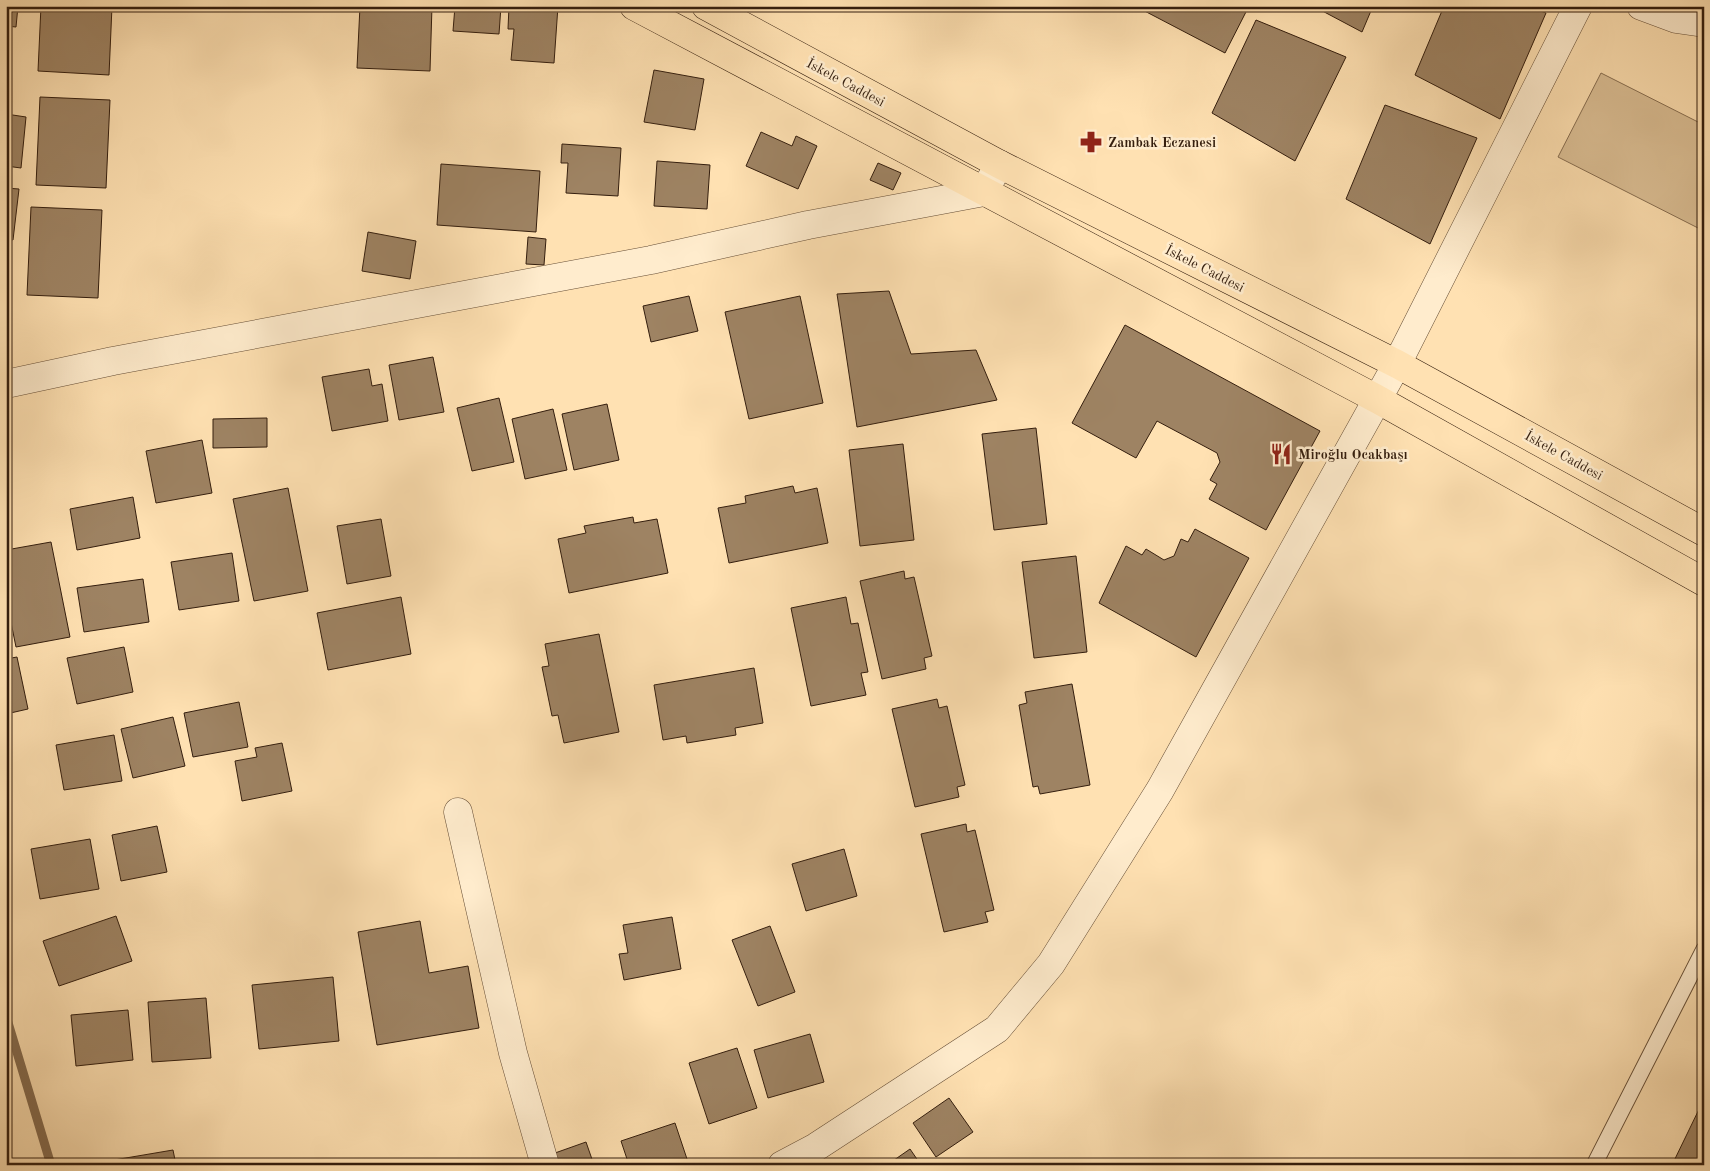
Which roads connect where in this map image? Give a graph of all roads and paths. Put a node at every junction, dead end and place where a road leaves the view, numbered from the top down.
1 (634, 6) edge
2 (706, 6) edge
3 (1578, 6) edge
4 (1641, 6) edge
5 (1704, 24) edge
6 (999, 164) junction
7 (984, 192) junction
8 (1397, 364) junction
9 (6, 384) edge
10 (1377, 399) junction
11 (1704, 532) edge
12 (1704, 582) edge
13 (458, 812) dead end
14 (1704, 948) edge
15 (545, 1165) edge
16 (782, 1165) edge
17 (1594, 1165) edge

1 - 7 main road
2 - 6 main road, İskele Caddesi
3 - 8 street
4 - 5 street
6 - 7 street
6 - 8 main road, İskele Caddesi
7 - 9 street
7 - 10 main road
8 - 10 street
8 - 11 main road, İskele Caddesi
10 - 12 main road
10 - 16 street
13 - 15 street
14 - 17 lane

